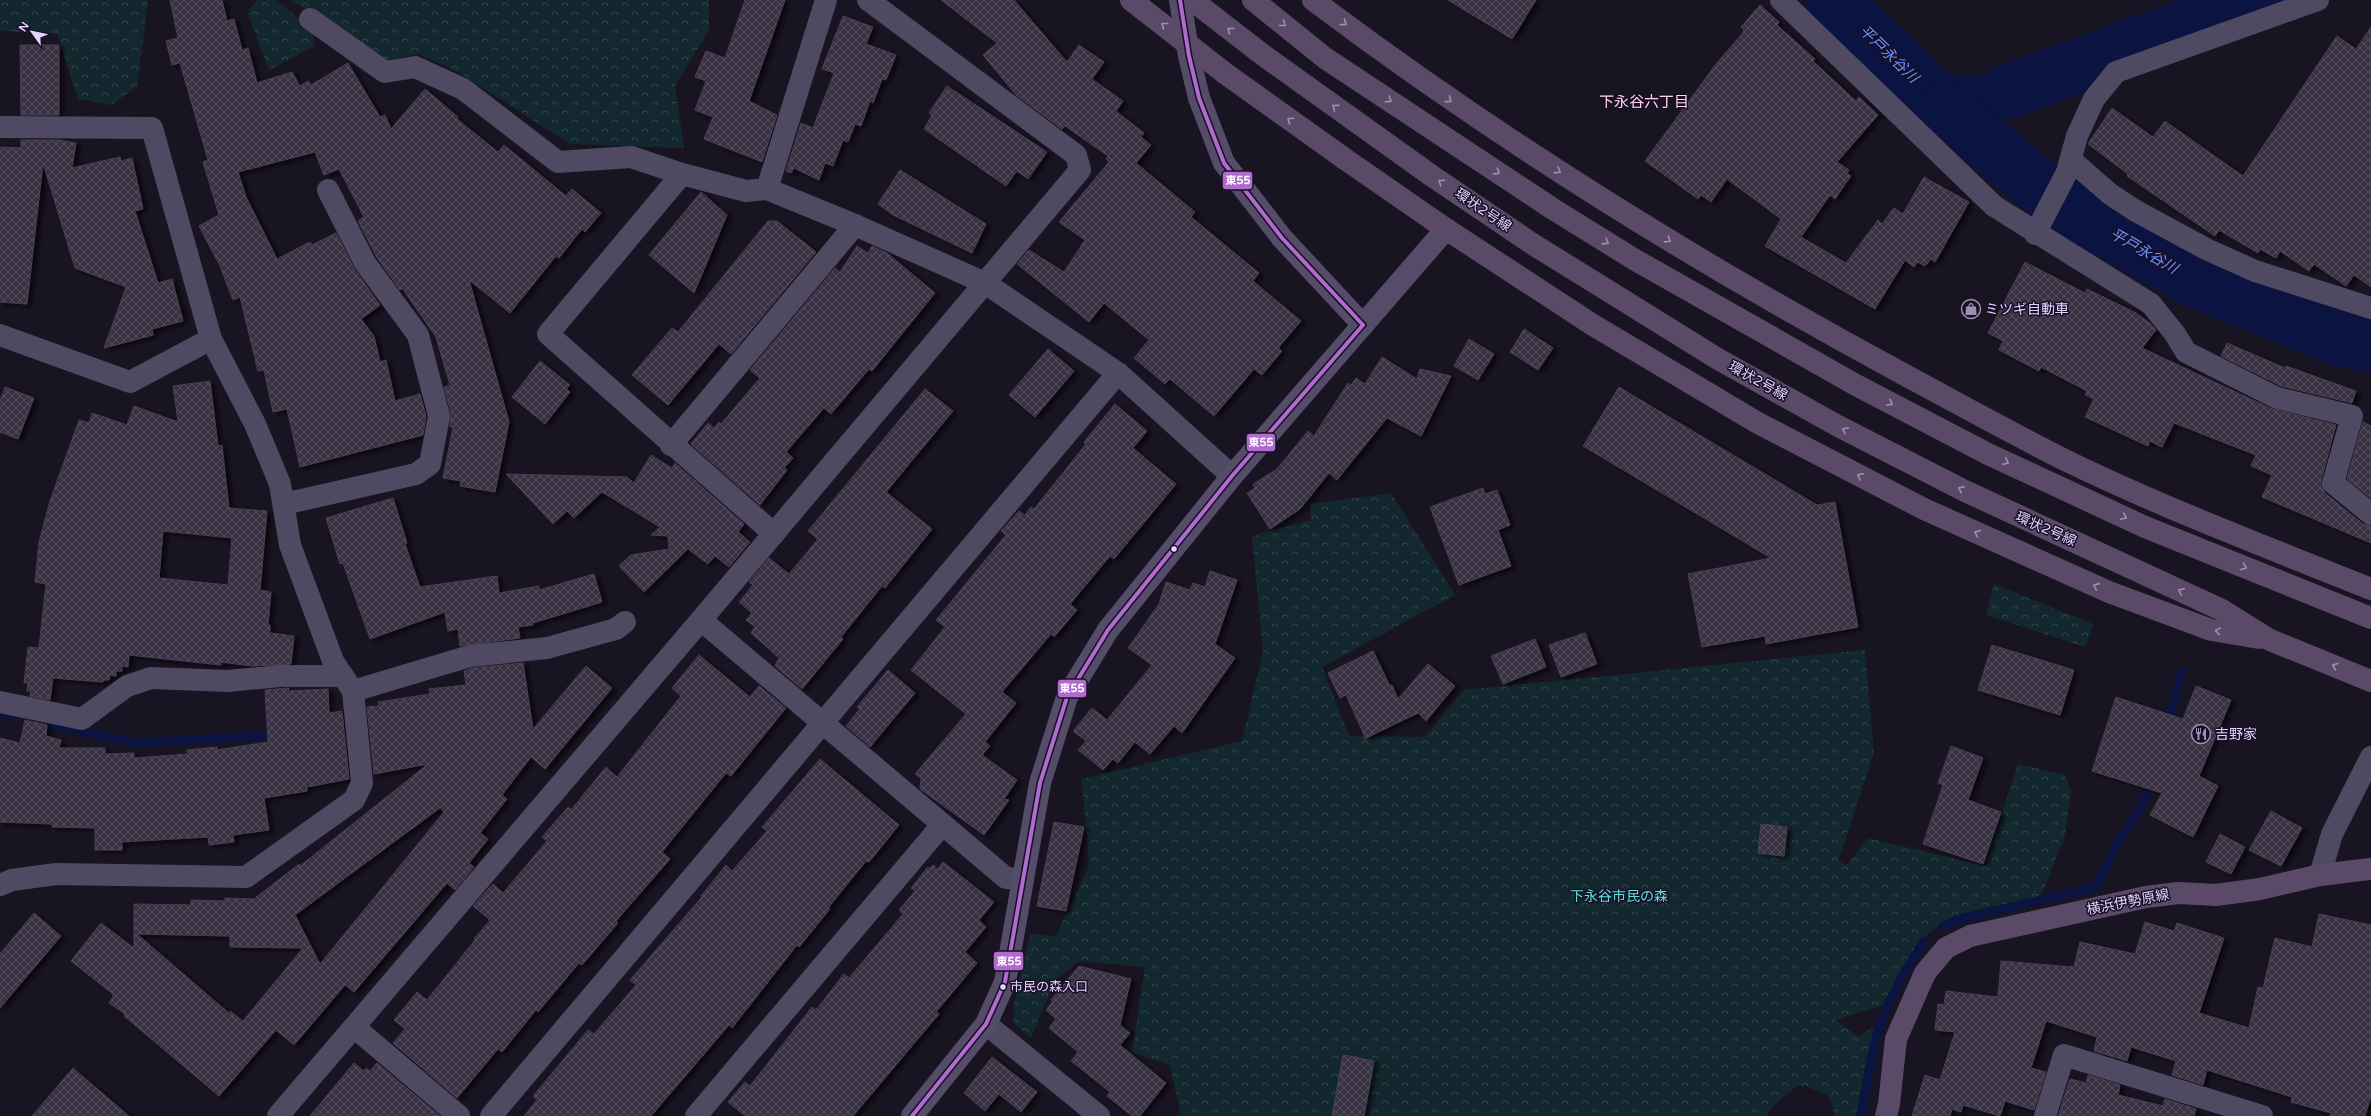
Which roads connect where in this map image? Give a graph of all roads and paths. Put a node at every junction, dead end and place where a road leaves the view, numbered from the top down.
1 (826, 0) edge
2 (868, 0) edge
3 (1131, 0) edge
4 (1180, 0) edge
5 (1192, 0) edge
6 (1252, 0) edge
7 (1313, 0) edge
8 (1781, 0) edge
9 (2318, 0) edge
10 (310, 19) dead end
11 (0, 127) edge
12 (2069, 166) junction
13 (682, 174) junction
14 (767, 189) junction
15 (328, 190) dead end
16 (855, 225) junction
17 (1446, 230) junction
18 (2035, 234) junction
19 (985, 283) junction
20 (2371, 308) edge
21 (1363, 325) junction
22 (0, 335) edge
23 (211, 339) junction
24 (1118, 373) junction
25 (671, 445) junction
26 (1232, 476) junction
27 (284, 504) junction
28 (2371, 514) edge
29 (774, 534) junction
30 (2371, 589) edge
31 (2371, 618) edge
32 (701, 620) junction
33 (625, 622) dead end
34 (2270, 640) junction
35 (2371, 681) edge
36 (348, 683) junction
37 (0, 702) edge
38 (822, 723) junction
39 (2371, 757) edge
40 (942, 825) junction
41 (2371, 869) edge
42 (2320, 875) junction
43 (1022, 880) junction
44 (0, 885) edge
45 (986, 1024) junction
46 (354, 1027) junction
47 (278, 1116) edge
48 (459, 1116) edge
49 (491, 1116) edge
50 (696, 1116) edge
51 (912, 1116) edge
52 (1099, 1116) edge
53 (1886, 1116) edge
54 (2045, 1116) edge
55 (2262, 1116) edge

1 - 14 street
2 - 19 street
17 -> 3 main road, bridge
4 - 21 street
34 -> 5 main road, 環状2号線
6 -> 31 main road
7 -> 30 main road
8 - 18 street
9 - 12 street
10 - 13 street
11 - 23 street
12 - 18 street
12 - 20 street
13 - 14 street
13 - 25 street
14 - 16 street
15 - 27 street
16 - 19 street
16 - 25 street
17 - 21 street
34 -> 17 main road
18 - 28 street
19 - 24 street
19 - 29 street
21 - 26 street
22 - 23 street
23 - 27 street
24 - 26 street
24 - 38 street
25 - 29 street
26 - 43 street
27 - 36 street
29 - 32 street
32 - 38 street
32 - 46 street
33 - 36 street
35 -> 34 main road, 環状2号線
36 - 37 street
36 - 44 street
38 - 40 street
38 - 49 street
39 - 42 street
40 - 43 street
40 - 50 street
41 - 42 main road, 横浜伊勢原線
42 - 53 main road, 横浜伊勢原線
43 - 45 street
45 - 51 street
45 - 52 street
46 - 47 street
46 - 48 street
54 - 55 street

